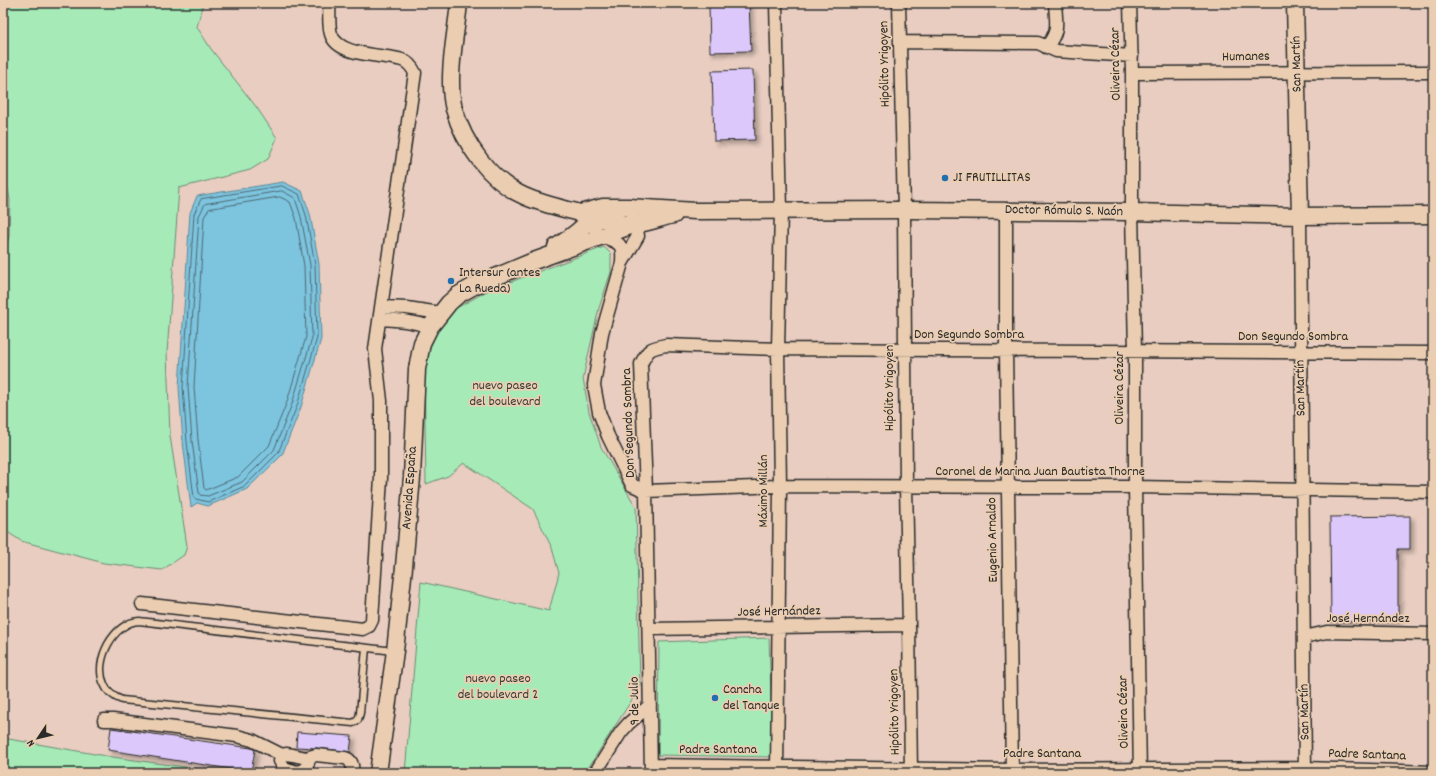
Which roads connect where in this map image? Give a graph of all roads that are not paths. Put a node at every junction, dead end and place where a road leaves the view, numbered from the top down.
1 (329, 3) edge
2 (459, 3) edge
3 (776, 3) edge
4 (899, 3) edge
5 (1055, 3) edge
6 (1130, 3) edge
7 (1295, 3) edge
8 (900, 42) junction
9 (1046, 47) junction
10 (1132, 56) junction
11 (1297, 72) junction
12 (1433, 72) edge
13 (1132, 73) junction
14 (628, 206) junction
15 (781, 210) junction
16 (904, 210) junction
17 (696, 211) junction
18 (1006, 211) junction
19 (1132, 212) junction
20 (1433, 215) edge
21 (586, 216) junction
22 (1300, 216) junction
23 (636, 224) junction
24 (602, 236) junction
25 (531, 262) junction
26 (622, 263) junction
27 (381, 313) junction
28 (440, 313) junction
29 (430, 327) junction
30 (778, 349) junction
31 (905, 349) junction
32 (1006, 350) junction
33 (1135, 351) junction
34 (1301, 352) junction
35 (1433, 353) edge
36 (780, 486) junction
37 (906, 486) junction
38 (1008, 487) junction
39 (1135, 487) junction
40 (1303, 490) junction
41 (646, 491) junction
42 (1433, 492) edge
43 (142, 604) dead end
44 (910, 625) junction
45 (778, 627) junction
46 (649, 629) junction
47 (1433, 634) edge
48 (1304, 637) junction
49 (366, 648) junction
50 (395, 652) junction
51 (650, 705) junction
52 (104, 720) dead end
53 (282, 755) junction
54 (306, 758) junction
55 (651, 769) edge
56 (777, 769) edge
57 (1305, 770) edge
58 (911, 771) edge
59 (1012, 771) edge
60 (1140, 771) edge
61 (303, 772) edge
62 (1433, 772) edge
63 (352, 773) edge
64 (378, 773) edge
65 (595, 773) edge

1 - 27 street
2 - 21 main road
3 - 15 street, Máximo Millán
4 - 8 street, Hipólito Yrigoyen
5 - 9 street
6 - 10 street, Oliveira Cézar
7 - 11 main road, San Martín
8 - 9 street
8 - 16 street, Hipólito Yrigoyen
9 - 10 street
10 - 13 street, Oliveira Cézar
11 - 12 street, Humanes
11 - 13 street, Humanes
11 - 22 main road, San Martín
13 - 19 street, Oliveira Cézar
14 - 17 main road, Doctor Rómulo S. Naón
14 - 21 main road, Doctor Rómulo S. Naón
14 - 23 street
15 - 16 main road, Doctor Rómulo S. Naón
15 - 17 main road, Doctor Rómulo S. Naón
15 - 30 street, Máximo Millán
16 - 18 main road, Doctor Rómulo S. Naón
16 - 31 street, Hipólito Yrigoyen
17 - 23 main road, Doctor Rómulo S. Naón
18 - 19 main road, Doctor Rómulo S. Naón
18 - 32 street, Eugenio Arnaldo
19 - 22 main road, Doctor Rómulo S. Naón
19 - 33 street, Oliveira Cézar
20 - 22 main road, Doctor Rómulo S. Naón
21 - 23 main road, Doctor Rómulo S. Naón
21 - 24 street
21 - 25 main road, Avenida España
22 - 34 street, San Martín
23 - 24 main road, Avenida España
23 - 26 street
24 - 25 main road, Avenida España
24 - 26 street
25 - 28 main road, Avenida España
26 - 41 street
27 - 28 street
27 - 29 street
27 - 43 street
28 - 29 main road, Avenida España
29 - 50 main road, Avenida España
30 - 31 street, Don Segundo Sombra
30 - 36 street, Máximo Millán
30 - 41 street, Don Segundo Sombra
31 - 32 street, Don Segundo Sombra
31 - 37 street, Hipólito Yrigoyen
32 - 33 street, Don Segundo Sombra
32 - 38 street, Eugenio Arnaldo
33 - 34 street, Don Segundo Sombra
33 - 39 street, Oliveira Cézar
34 - 35 street, Don Segundo Sombra
34 - 40 street, San Martín
36 - 37 street, Coronel de Marina Juan Bautista Thorne
36 - 41 street, Coronel de Marina Juan Bautista Thorne
36 - 45 street, Máximo Millán
37 - 38 street, Coronel de Marina Juan Bautista Thorne
37 - 44 street, Hipólito Yrigoyen
38 - 39 street, Coronel de Marina Juan Bautista Thorne
38 - 59 street, Eugenio Arnaldo
39 - 40 street, Coronel de Marina Juan Bautista Thorne
39 - 60 street, Oliveira Cézar
40 - 42 street, Coronel de Marina Juan Bautista Thorne
40 - 48 street, San Martín
41 - 46 street, Don Segundo Sombra
44 - 45 street, José Hernández
44 - 58 street, Hipólito Yrigoyen
45 - 46 street, José Hernández
45 - 56 street, Máximo Millán
46 - 51 street, 9 de Julio
47 - 48 street, José Hernández
48 - 57 street, San Martín
49 - 49 lane
49 - 50 lane
50 - 64 main road, Avenida España
51 - 55 street, 9 de Julio
51 - 65 street
52 - 53 street
53 - 54 street
53 - 61 street
54 - 61 street
54 - 63 street
55 - 56 street, Padre Santana
56 - 58 street, Padre Santana
57 - 60 street, Padre Santana
57 - 62 street, Padre Santana
58 - 59 street, Padre Santana
59 - 60 street, Padre Santana

